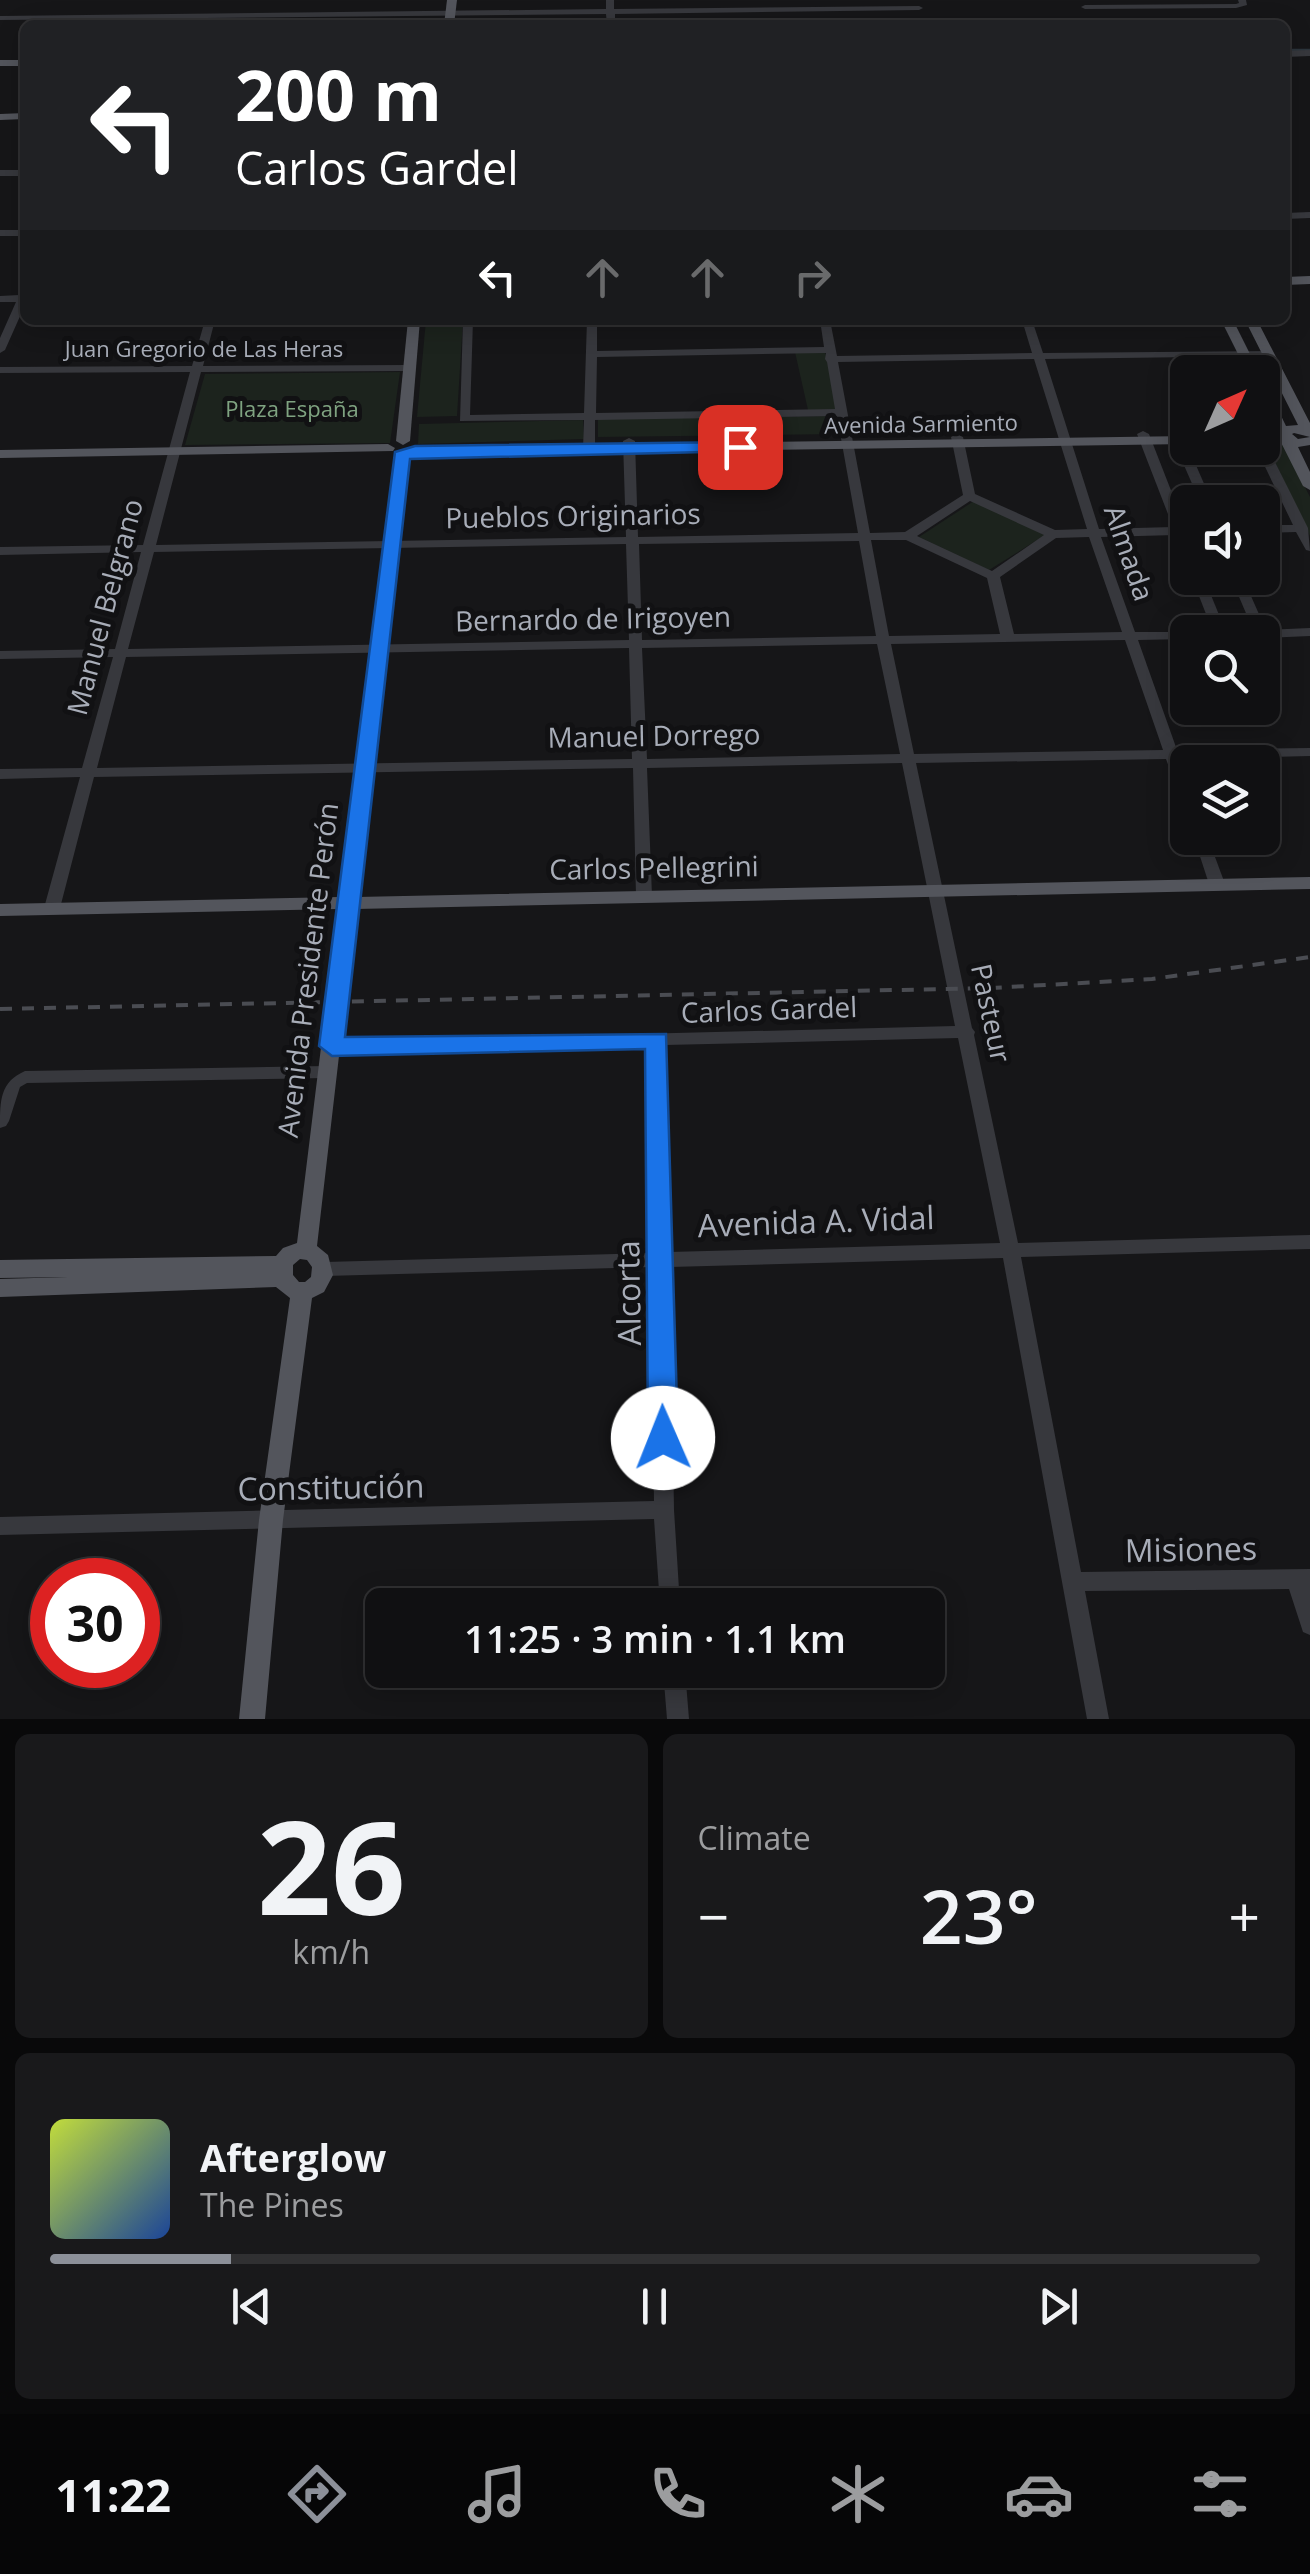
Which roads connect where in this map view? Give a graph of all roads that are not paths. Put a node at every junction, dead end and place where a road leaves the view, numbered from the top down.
1 (296, 0) edge
2 (452, 0) edge
3 (610, 0) edge
4 (1243, 2) edge
5 (918, 4) edge
6 (1083, 4) edge
7 (765, 5) edge
8 (610, 11) junction
9 (0, 18) edge
10 (450, 19) edge
11 (93, 20) edge
12 (291, 20) edge
13 (611, 20) edge
14 (20, 306) edge
15 (209, 325) edge
16 (413, 325) edge
17 (468, 325) edge
18 (592, 325) edge
19 (825, 325) edge
20 (1029, 325) edge
21 (1230, 325) edge
22 (1254, 325) edge
23 (0, 350) edge
24 (1244, 353) junction
25 (1268, 353) junction
26 (592, 354) junction
27 (830, 354) junction
28 (1039, 355) junction
29 (408, 368) junction
30 (0, 370) edge
31 (197, 370) junction
32 (843, 412) junction
33 (591, 417) junction
34 (1280, 428) edge
35 (1309, 435) edge
36 (1170, 436) edge
37 (1280, 436) edge
38 (1284, 436) junction
39 (1144, 437) junction
40 (1066, 439) junction
41 (958, 440) junction
42 (849, 442) junction
43 (589, 445) junction
44 (630, 445) junction
45 (404, 448) junction
46 (174, 451) junction
47 (0, 454) edge
48 (1270, 465) edge
49 (1310, 486) edge
50 (969, 496) junction
51 (1170, 505) edge
52 (1302, 528) junction
53 (1280, 529) edge
54 (1170, 531) edge
55 (1094, 533) junction
56 (1053, 534) junction
57 (867, 536) junction
58 (908, 536) junction
59 (633, 540) junction
60 (390, 544) junction
61 (149, 548) junction
62 (1310, 548) edge
63 (0, 551) edge
64 (993, 576) junction
65 (1310, 632) edge
66 (1280, 633) edge
67 (1170, 635) edge
68 (1131, 636) junction
69 (1008, 638) junction
70 (884, 640) junction
71 (634, 643) junction
72 (379, 648) junction
73 (120, 654) junction
74 (0, 655) edge
75 (1170, 748) edge
76 (1280, 752) edge
77 (1310, 752) edge
78 (1170, 754) edge
79 (909, 756) junction
80 (640, 762) junction
81 (361, 767) junction
82 (89, 772) junction
83 (0, 774) edge
84 (1207, 855) edge
85 (1310, 883) edge
86 (1217, 884) junction
87 (936, 889) junction
88 (644, 896) junction
89 (346, 902) junction
90 (52, 908) junction
91 (0, 910) edge
92 (968, 1032) junction
93 (657, 1040) junction
94 (332, 1046) junction
95 (325, 1072) junction
96 (0, 1122) edge
97 (1310, 1242) edge
98 (1010, 1250) junction
99 (306, 1252) junction
100 (661, 1259) junction
101 (0, 1268) edge
102 (325, 1269) junction
103 (280, 1271) junction
104 (0, 1288) edge
105 (302, 1290) junction
106 (664, 1510) junction
107 (271, 1520) junction
108 (0, 1526) edge
109 (1304, 1579) edge
110 (1072, 1582) junction
111 (669, 1588) edge
112 (1310, 1625) edge
113 (675, 1688) edge
114 (252, 1719) edge
115 (678, 1719) edge
116 (1098, 1719) edge

1 - 12 street
2 - 10 main road
3 - 8 street
4 - 6 street
5 - 7 street
7 - 8 street
8 - 10 street
8 - 13 street
9 - 11 street
10 - 12 street
14 - 23 street
15 - 31 street, Manuel Belgrano
16 - 29 main road, Avenida Presidente Perón
17 - 33 street
18 - 26 street
19 - 27 street, Pasteur
20 - 28 street, Almada
21 - 24 main road
22 - 25 main road
24 - 25 street
24 - 28 street
25 - 35 main road
26 - 27 street
26 - 33 street
27 - 28 street
27 - 32 street, Pasteur
28 - 40 street, Almada
29 - 31 street, Juan Gregorio de Las Heras
29 - 45 main road, Avenida Presidente Perón
30 - 31 street, Juan Gregorio de Las Heras
31 - 46 street, Manuel Belgrano
32 - 33 street
32 - 42 street, Pasteur
33 - 43 street
34 - 38 main road
35 - 38 main road
36 - 39 main road, Avenida Sarmiento
37 - 38 main road
38 - 49 main road
39 - 40 main road, Avenida Sarmiento
39 - 51 street
40 - 41 main road, Avenida Sarmiento
40 - 55 street, Almada
41 - 42 main road, Avenida Sarmiento
41 - 50 street
42 - 44 main road, Avenida Sarmiento
42 - 57 street, Pasteur
43 - 44 main road, Avenida Sarmiento
43 - 45 main road, Avenida Sarmiento
44 - 59 street
45 - 46 main road, Avenida Sarmiento
45 - 60 main road, Avenida Presidente Perón
46 - 47 main road, Avenida Sarmiento
46 - 61 street, Manuel Belgrano
48 - 52 street
50 - 56 street
50 - 58 street
52 - 53 street
52 - 62 street
54 - 55 street
55 - 56 street
55 - 68 street, Almada
56 - 64 street
57 - 58 street, Pueblos Originarios
57 - 59 street, Pueblos Originarios
57 - 70 street, Pasteur
58 - 64 street, Pueblos Originarios
59 - 60 street, Pueblos Originarios
59 - 71 street
60 - 61 street, Pueblos Originarios
60 - 72 main road, Avenida Presidente Perón
61 - 63 street, Pueblos Originarios
61 - 73 street, Manuel Belgrano
64 - 69 street
65 - 66 street
67 - 68 street, Bernardo de Irigoyen
68 - 69 street, Bernardo de Irigoyen
68 - 75 street, Almada
69 - 70 street, Bernardo de Irigoyen
70 - 71 street, Bernardo de Irigoyen
70 - 79 street, Pasteur
71 - 72 street, Bernardo de Irigoyen
71 - 80 street
72 - 73 street, Bernardo de Irigoyen
72 - 81 main road, Avenida Presidente Perón
73 - 74 street, Bernardo de Irigoyen
73 - 82 street, Manuel Belgrano
76 - 77 street, Manuel Dorrego
78 - 79 street, Manuel Dorrego
79 - 80 street, Manuel Dorrego
79 - 87 street, Pasteur
80 - 81 street, Manuel Dorrego
80 - 88 street
81 - 82 street, Manuel Dorrego
81 - 89 main road, Avenida Presidente Perón
82 - 83 street, Manuel Dorrego
82 - 90 street, Manuel Belgrano
84 - 86 street
85 - 86 main road, Carlos Pellegrini
86 - 87 main road, Carlos Pellegrini
87 - 88 main road, Carlos Pellegrini
87 - 92 street, Pasteur
88 - 89 main road, Carlos Pellegrini
89 - 90 main road, Carlos Pellegrini
89 - 94 main road, Avenida Presidente Perón
90 - 91 main road, Carlos Pellegrini
92 - 93 street, Carlos Gardel
92 - 98 street, Pasteur
93 - 94 street, Carlos Gardel
93 - 100 street, Alcorta
94 - 95 main road, Avenida Presidente Perón
95 - 96 street
95 - 99 main road, Avenida Presidente Perón
97 - 98 street, Avenida A. Vidal
98 - 100 street, Avenida A. Vidal
98 - 110 street, Pasteur
99 - 102 main road
99 - 103 main road
100 - 102 street, Avenida A. Vidal
100 - 106 street, Alcorta
101 - 103 main road
102 - 105 main road
103 - 104 main road
103 - 105 main road
105 - 107 main road
106 - 107 street, Constitución
106 - 111 street, Alcorta
107 - 108 street, Constitución
107 - 114 main road
109 - 110 street, Misiones
109 - 112 street
110 - 116 street, Pasteur
113 - 115 street

